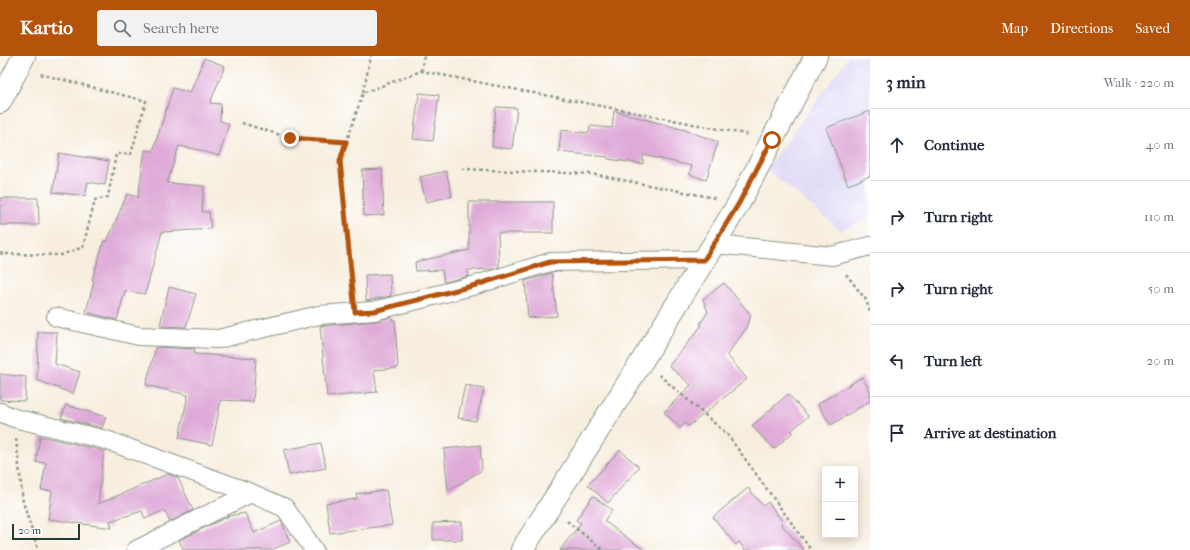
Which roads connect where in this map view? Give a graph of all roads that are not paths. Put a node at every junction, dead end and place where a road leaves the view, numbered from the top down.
1 (816, 56) edge
2 (21, 62) edge
3 (0, 102) edge
4 (870, 246) edge
5 (709, 252) junction
6 (56, 317) dead end
7 (7, 415) edge
8 (251, 493) junction
9 (136, 550) edge
10 (314, 550) edge
11 (522, 550) edge

1 - 5 main road
2 - 3 main road
4 - 5 street
5 - 6 street
5 - 11 main road
7 - 8 street
8 - 9 street
8 - 10 street

